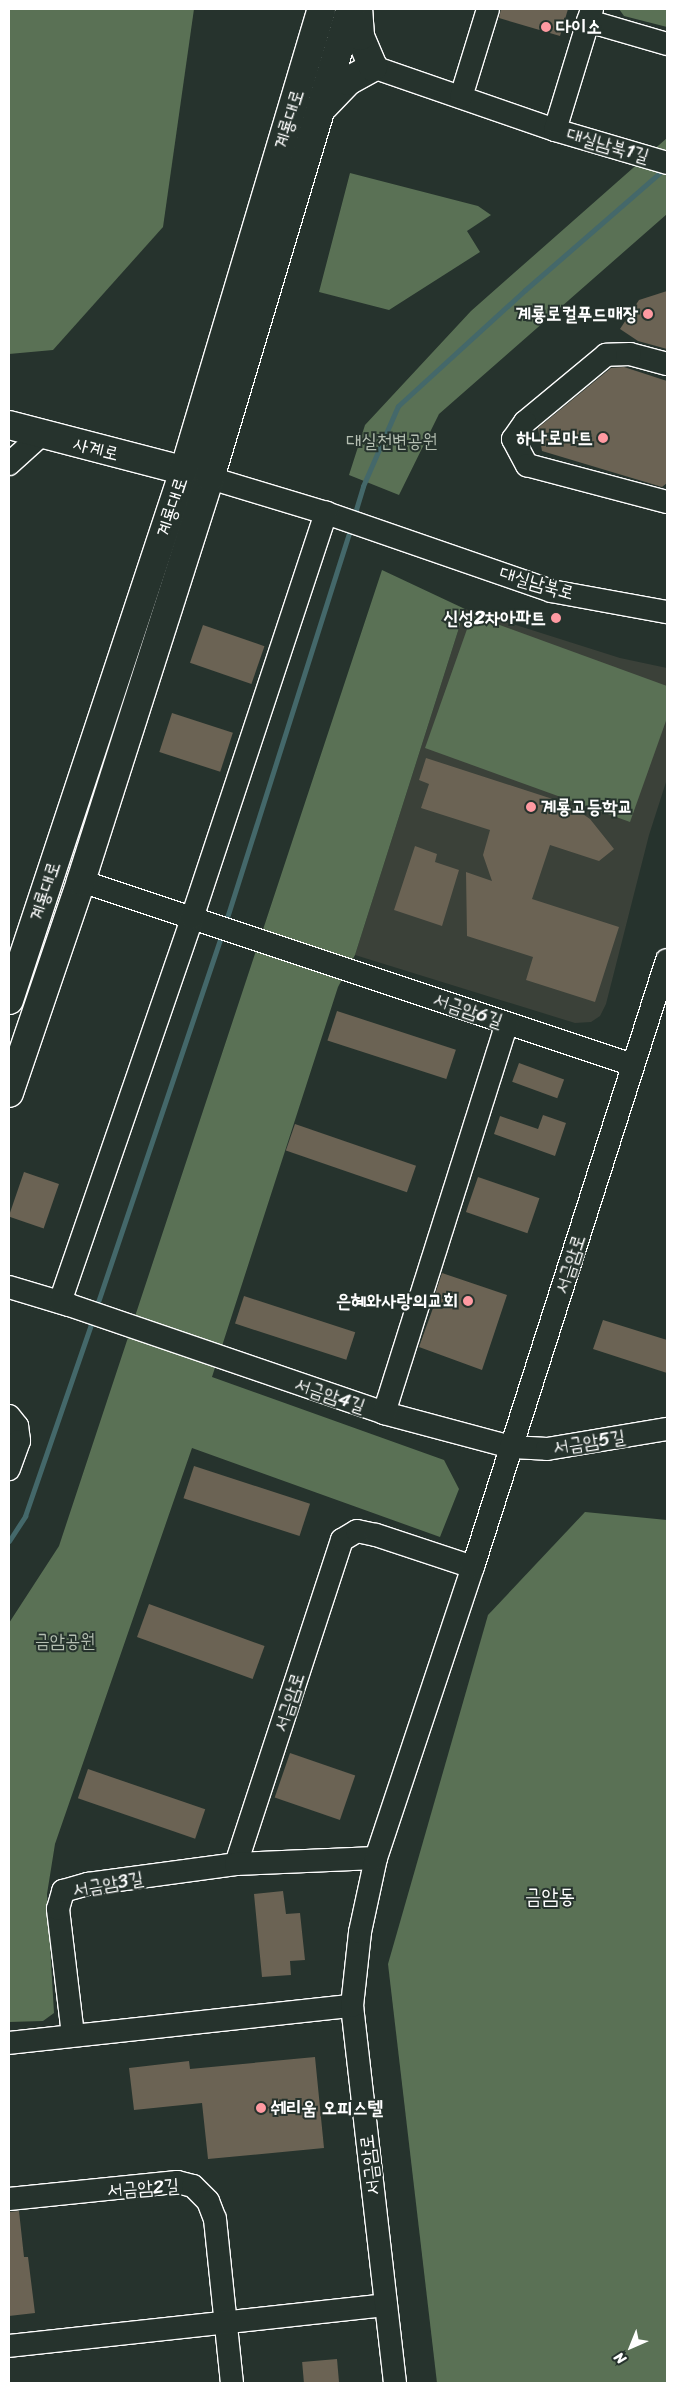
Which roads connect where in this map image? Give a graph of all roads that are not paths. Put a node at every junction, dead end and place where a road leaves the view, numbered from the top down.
1 (322, 9) edge
2 (351, 9) edge
3 (358, 9) edge
4 (488, 9) edge
5 (590, 15) edge
6 (667, 44) edge
7 (373, 67) junction
8 (461, 97) junction
9 (321, 109) junction
10 (555, 130) junction
11 (657, 160) edge
12 (667, 364) edge
13 (9, 425) edge
14 (40, 435) junction
15 (9, 464) edge
16 (184, 471) junction
17 (210, 478) junction
18 (667, 502) edge
19 (336, 516) junction
20 (667, 612) edge
21 (80, 881) junction
22 (192, 918) junction
23 (667, 960) edge
24 (9, 1000) edge
25 (507, 1024) junction
26 (633, 1065) junction
27 (9, 1093) edge
28 (9, 1287) edge
29 (64, 1303) junction
30 (384, 1413) junction
31 (9, 1416) edge
32 (667, 1429) edge
33 (511, 1447) junction
34 (9, 1469) edge
35 (473, 1567) junction
36 (376, 1858) junction
37 (236, 1864) junction
38 (352, 2006) junction
39 (73, 2035) junction
40 (9, 2042) edge
41 (9, 2199) edge
42 (386, 2305) junction
43 (227, 2322) junction
44 (9, 2346) edge
45 (232, 2383) edge
46 (395, 2383) edge

1 - 16 main road, 계룡대로
2 - 9 main road, 계룡대로
3 - 7 main road
4 - 8 street
5 - 6 street
5 - 10 street, 대실남북1길
7 - 8 street
7 - 9 main road
8 - 10 street
9 - 17 main road, 계룡대로
10 - 11 street, 대실남북1길
12 - 18 street
13 - 14 main road, 사계로
14 - 15 street
14 - 16 main road, 사계로
16 - 17 main road
16 - 24 main road, 계룡대로
17 - 19 street
17 - 21 main road, 계룡대로
19 - 20 street, 대실남북로
19 - 22 street
21 - 22 street
21 - 27 main road, 계룡대로
22 - 25 street, 서금암6길
22 - 29 street
23 - 26 street, 서금암로
25 - 26 street, 서금암6길
25 - 30 street
26 - 33 street, 서금암로
28 - 29 street
29 - 30 street, 서금암4길
30 - 33 street, 서금암4길
31 - 34 street
32 - 33 street, 서금암5길
33 - 35 street, 서금암로
35 - 36 street, 서금암로
35 - 37 street, 서금암로
36 - 37 street
36 - 38 street, 서금암로
37 - 39 street, 서금암3길
38 - 39 street
38 - 42 street, 서금암로
39 - 40 street
41 - 43 street, 서금암2길
42 - 43 street
42 - 46 street, 서금암로
43 - 44 street
43 - 45 street, 서금암2길

